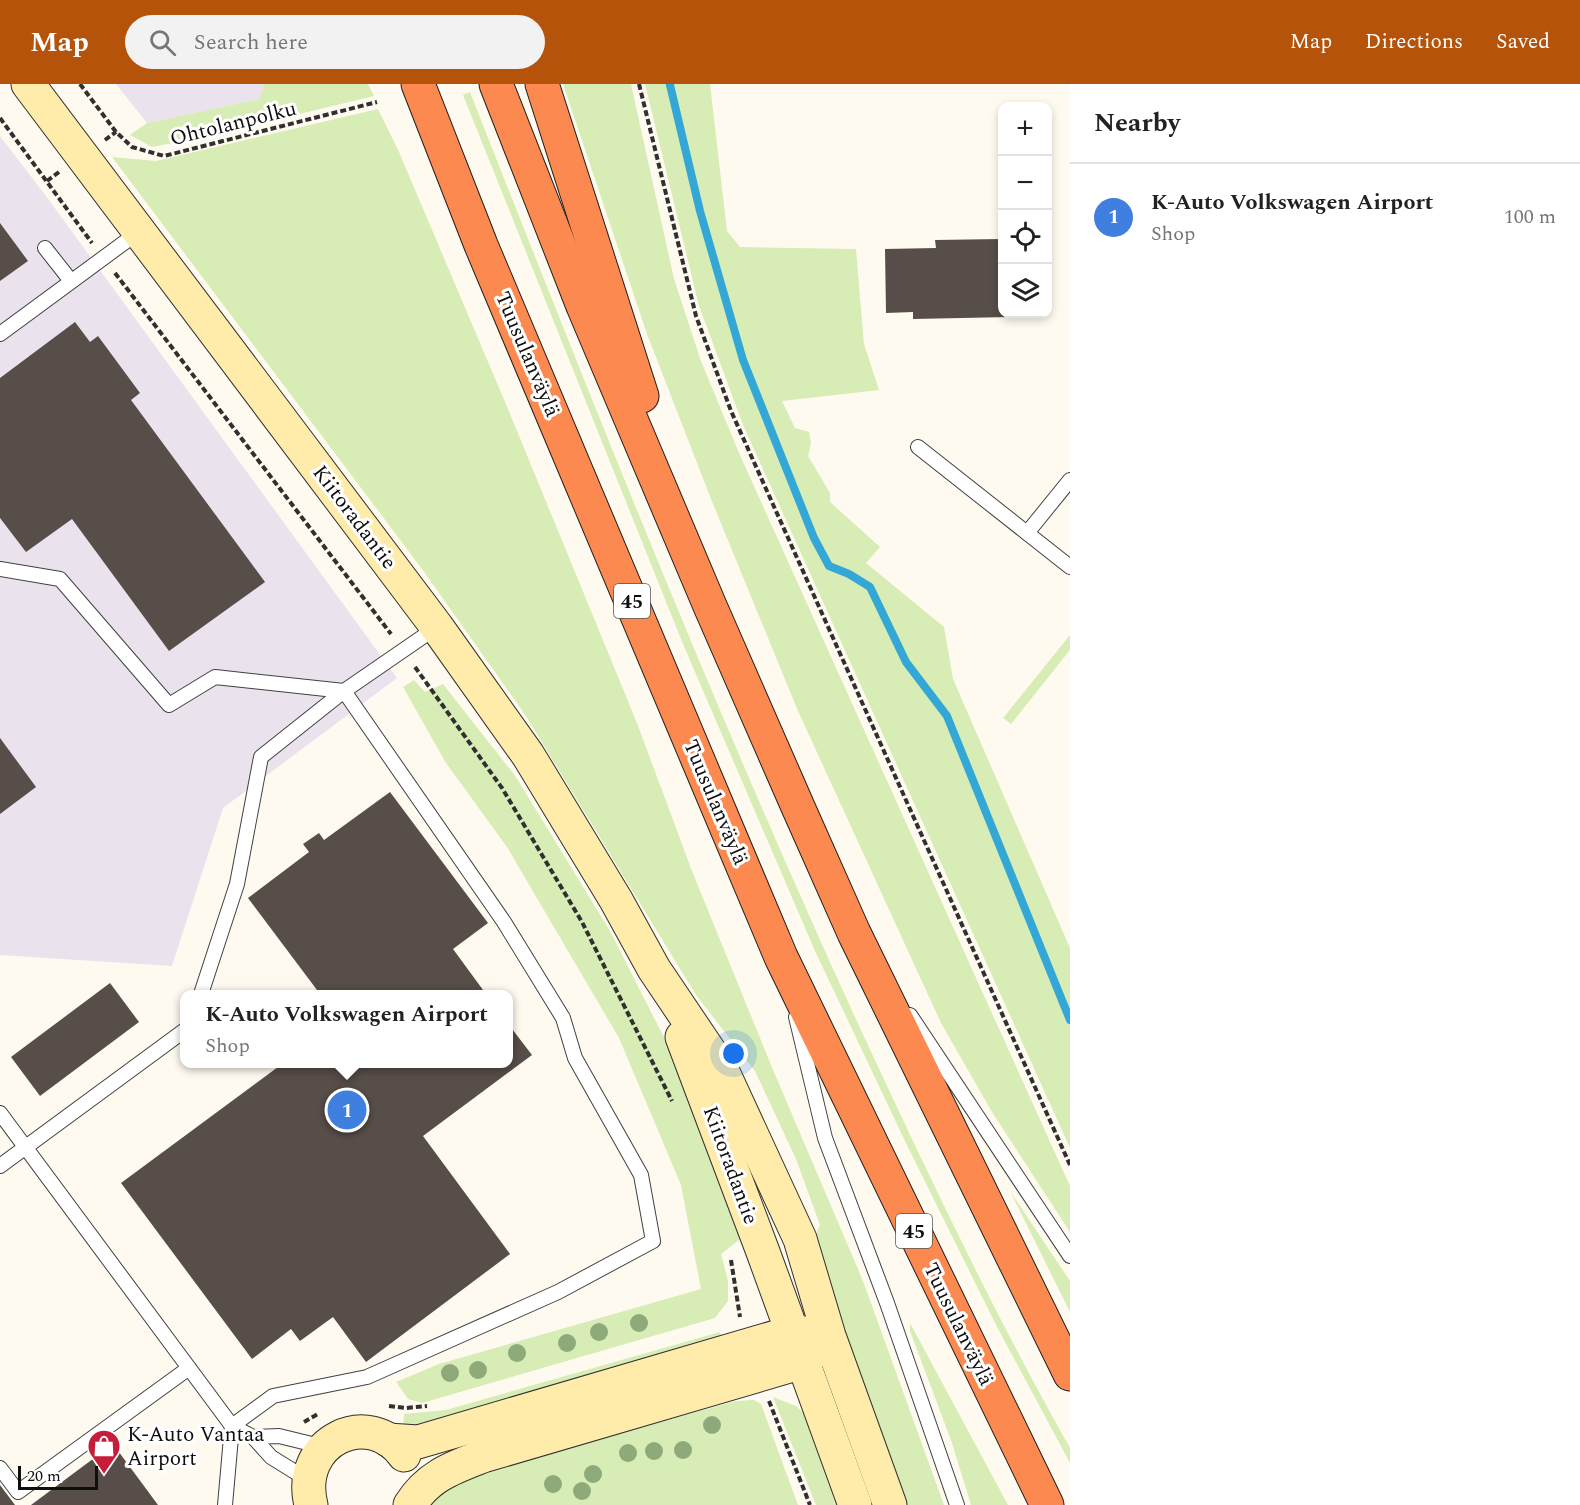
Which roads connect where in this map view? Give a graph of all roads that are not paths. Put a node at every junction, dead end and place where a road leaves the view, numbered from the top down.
1 (28, 84) edge
2 (418, 84) edge
3 (496, 84) edge
4 (542, 84) edge
5 (389, 93) edge
6 (140, 231) junction
7 (481, 245) junction
8 (45, 248) dead end
9 (71, 281) junction
10 (0, 334) edge
11 (918, 447) dead end
12 (1070, 480) edge
13 (1028, 533) junction
14 (1070, 567) edge
15 (0, 569) edge
16 (710, 606) junction
17 (437, 627) junction
18 (344, 691) junction
19 (854, 933) junction
20 (781, 957) junction
21 (654, 969) junction
22 (202, 990) edge
23 (180, 1034) edge
24 (0, 1113) edge
25 (25, 1148) junction
26 (0, 1166) edge
27 (1070, 1256) edge
28 (793, 1332) junction
29 (829, 1336) junction
30 (803, 1362) junction
31 (189, 1368) junction
32 (1070, 1374) edge
33 (232, 1426) junction
34 (252, 1437) junction
35 (388, 1440) junction
36 (324, 1447) junction
37 (0, 1468) edge
38 (309, 1492) edge
39 (410, 1504) edge
40 (225, 1505) edge
41 (855, 1505) edge
42 (890, 1505) edge
43 (957, 1505) edge
44 (1047, 1505) edge

1 - 6 main road, Kiitoradantie
2 - 7 highway, Tuusulanväylä / 45
3 - 16 highway
4 - 16 highway
5 - 7 highway
6 - 9 lane
6 - 17 main road, Kiitoradantie
7 - 20 highway, Tuusulanväylä / 45
8 - 9 lane
9 - 10 lane
11 - 13 lane
12 - 13 lane
13 - 14 lane
15 - 18 lane
16 - 19 highway
17 - 18 lane
17 - 21 main road, Kiitoradantie
18 - 22 lane
18 - 33 lane
19 - 27 lane
19 - 32 highway
20 - 43 lane
20 - 44 highway, Tuusulanväylä / 45
21 - 28 main road, Kiitoradantie
21 - 29 main road, Kiitoradantie
23 - 25 lane
24 - 25 lane
25 - 26 lane
25 - 31 lane
28 - 29 main road
28 - 30 main road, Kiitoradantie
28 - 35 main road
29 - 30 main road
29 - 42 main road, Kiitoradantie
30 - 39 main road
30 - 41 main road, Kiitoradantie
31 - 33 lane
31 - 37 lane
33 - 34 lane
33 - 40 lane
34 - 36 lane
34 - 38 lane
35 - 36 main road
35 - 39 main road
36 - 38 main road

